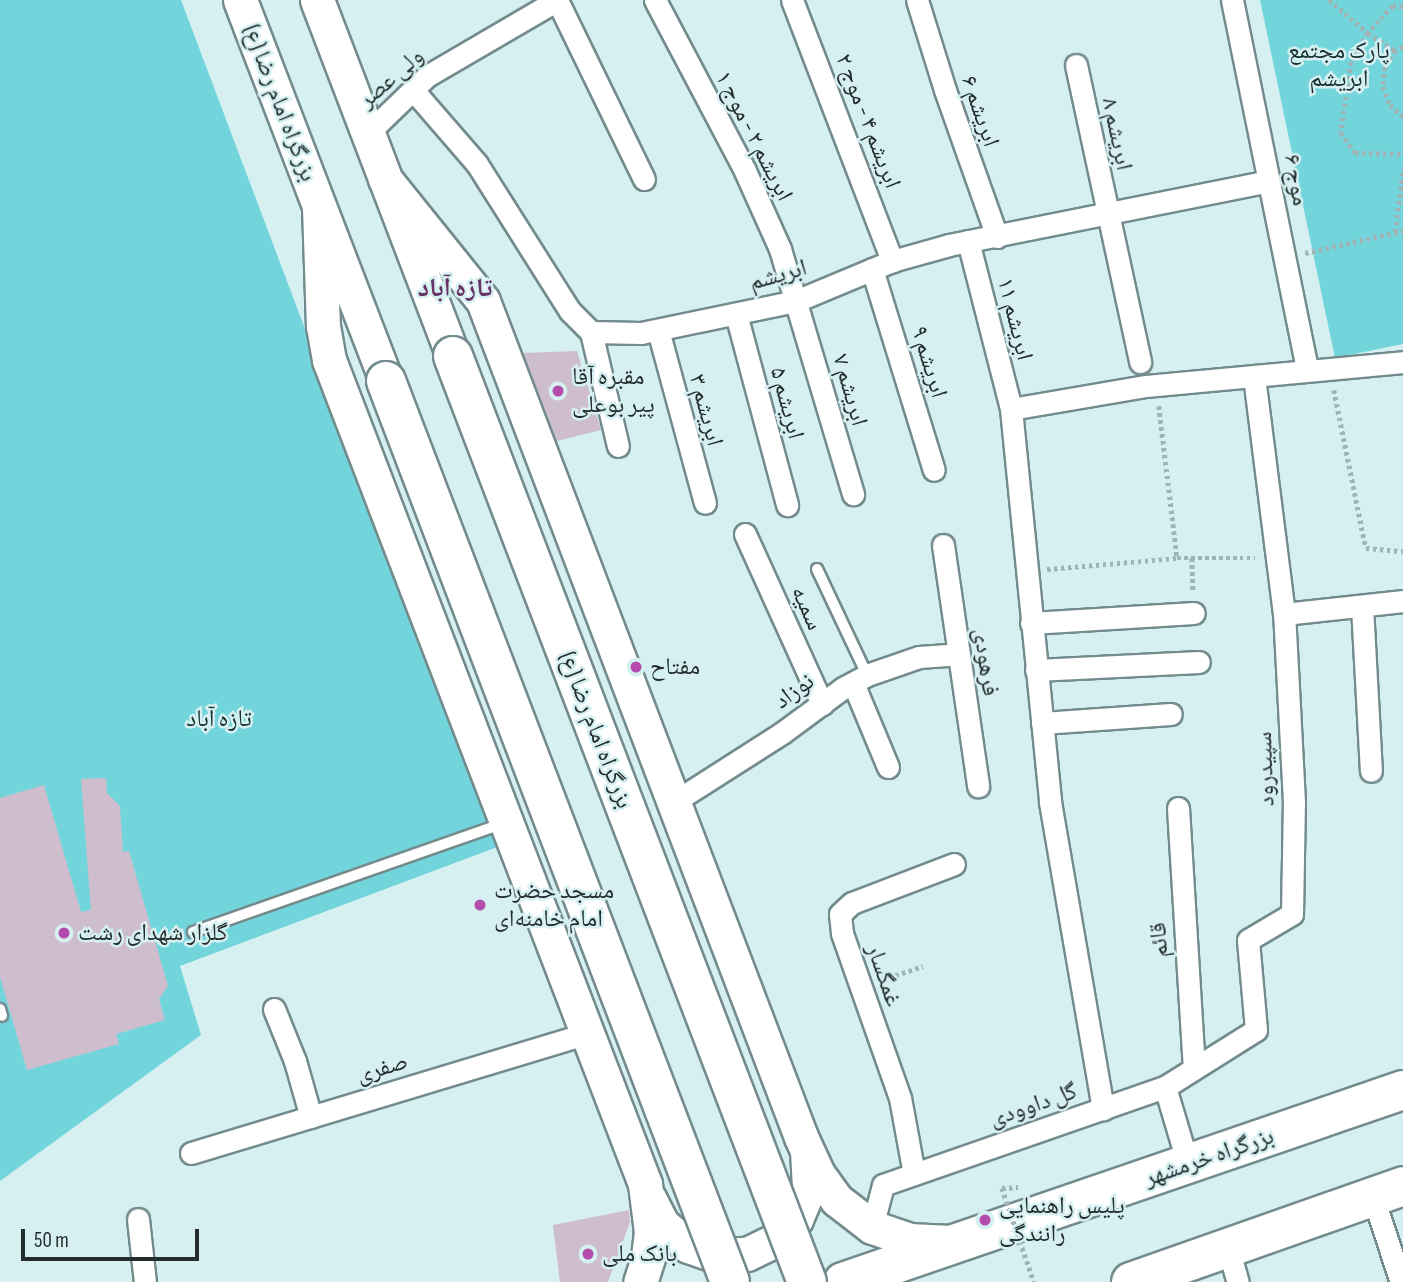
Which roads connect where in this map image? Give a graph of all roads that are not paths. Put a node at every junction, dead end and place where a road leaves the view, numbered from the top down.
1 (240, 0) edge
2 (557, 0) edge
3 (655, 0) edge
4 (792, 0) edge
5 (917, 0) edge
6 (1232, 0) edge
7 (324, 3) edge
8 (1076, 65) dead end
9 (413, 90) junction
10 (368, 133) junction
11 (385, 178) junction
12 (644, 179) dead end
13 (1270, 181) junction
14 (319, 207) junction
15 (1108, 214) junction
16 (997, 237) junction
17 (968, 241) junction
18 (892, 261) junction
19 (873, 269) junction
20 (796, 301) junction
21 (736, 314) junction
22 (658, 330) junction
23 (591, 332) junction
24 (453, 356) joint
25 (1140, 362) dead end
26 (1403, 362) edge
27 (1307, 369) junction
28 (1254, 376) junction
29 (386, 381) joint
30 (1011, 409) junction
31 (618, 446) dead end
32 (934, 470) dead end
33 (853, 494) dead end
34 (705, 503) dead end
35 (787, 505) dead end
36 (745, 534) dead end
37 (943, 545) dead end
38 (817, 569) dead end
39 (1403, 601) edge
40 (1362, 606) junction
41 (1194, 613) dead end
42 (1284, 614) junction
43 (1031, 623) junction
44 (958, 654) junction
45 (1199, 662) dead end
46 (1036, 670) junction
47 (860, 680) junction
48 (822, 704) junction
49 (1171, 713) dead end
50 (1042, 723) junction
51 (888, 766) dead end
52 (1371, 771) dead end
53 (978, 786) dead end
54 (674, 802) junction
55 (1178, 808) dead end
56 (506, 822) junction
57 (954, 864) dead end
58 (192, 932) dead end
59 (274, 1009) dead end
60 (588, 1034) junction
61 (1194, 1069) junction
62 (1165, 1087) junction
63 (1396, 1093) edge
64 (1103, 1109) junction
65 (311, 1117) junction
66 (802, 1139) junction
67 (191, 1153) dead end
68 (1188, 1164) junction
69 (914, 1174) junction
70 (646, 1188) junction
71 (1388, 1192) edge
72 (138, 1219) dead end
73 (872, 1227) junction
74 (974, 1237) junction
75 (1233, 1265) edge
76 (145, 1282) edge
77 (640, 1282) edge
78 (730, 1282) edge
79 (807, 1282) edge
80 (843, 1282) edge
81 (1131, 1282) edge
82 (1401, 1282) edge

1 - 14 main road, بزرگراه امام رضا (ع)
2 - 9 street, ولی عصر
2 - 12 street
3 - 20 street, ابریشم ۲ - موج ۱
4 - 18 street, ابریشم ۴ - موج ۲
5 - 16 street, ابریشم ۶
6 - 13 street, موج ۶
7 - 10 main road, بزرگراه امام رضا (ع)
8 - 15 street, ابریشم ۸
9 - 10 street, ولی عصر
9 - 23 street
10 - 11 main road, بزرگراه امام رضا (ع)
11 - 24 main road, بزرگراه امام رضا (ع)
11 - 54 main road, بزرگراه امام رضا (ع)
13 - 15 street, ابریشم
13 - 27 street, موج ۶
14 - 29 main road, بزرگراه امام رضا (ع)
14 - 56 main road, بزرگراه امام رضا (ع)
15 - 16 street, ابریشم
15 - 25 street, ابریشم ۸
16 - 17 street, ابریشم
17 - 18 street, ابریشم
17 - 30 street, ابریشم ۱۱
18 - 19 street, ابریشم
19 - 20 street, ابریشم
19 - 32 street, ابریشم ۹
20 - 21 street, ابریشم
20 - 33 street, ابریشم ۷
21 - 22 street, ابریشم
21 - 35 street, ابریشم ۵
22 - 23 street, ابریشم
22 - 34 street, ابریشم ۳
23 - 31 street
24 - 79 highway, بزرگراه امام رضا (ع), bridge
26 - 27 street
27 - 28 street
28 - 30 street
28 - 42 street, سپیدرود
29 - 78 highway, بزرگراه امام رضا (ع), bridge
30 - 43 street
36 - 48 street, سمیه
37 - 44 street, فرهودی
38 - 47 lane
39 - 40 street
40 - 42 street
40 - 52 street
41 - 43 street
42 - 61 street, سپیدرود
43 - 46 street
44 - 47 street, نوزاد
44 - 53 street, فرهودی
45 - 46 street
46 - 50 street
47 - 48 street, نوزاد
47 - 51 street
48 - 54 street, نوزاد
49 - 50 street
50 - 64 street
54 - 66 main road, بزرگراه امام رضا (ع)
55 - 61 street, قائم
56 - 58 lane
56 - 60 main road, بزرگراه امام رضا (ع)
57 - 69 street, غمگسار
59 - 65 street
60 - 65 street, صفری
60 - 70 main road, بزرگراه امام رضا (ع)
61 - 62 street, سپیدرود
62 - 64 street, گل داوودی
62 - 68 street
63 - 68 highway, بزرگراه خرمشهر
64 - 69 street, گل داوودی
65 - 67 street, صفری
66 - 70 main road
66 - 73 main road
68 - 74 highway, بزرگراه خرمشهر
69 - 73 street, گل داوودی
70 - 77 main road
71 - 75 highway
71 - 82 street
72 - 76 street
73 - 74 main road
74 - 80 highway, بزرگراه خرمشهر
75 - 81 highway

